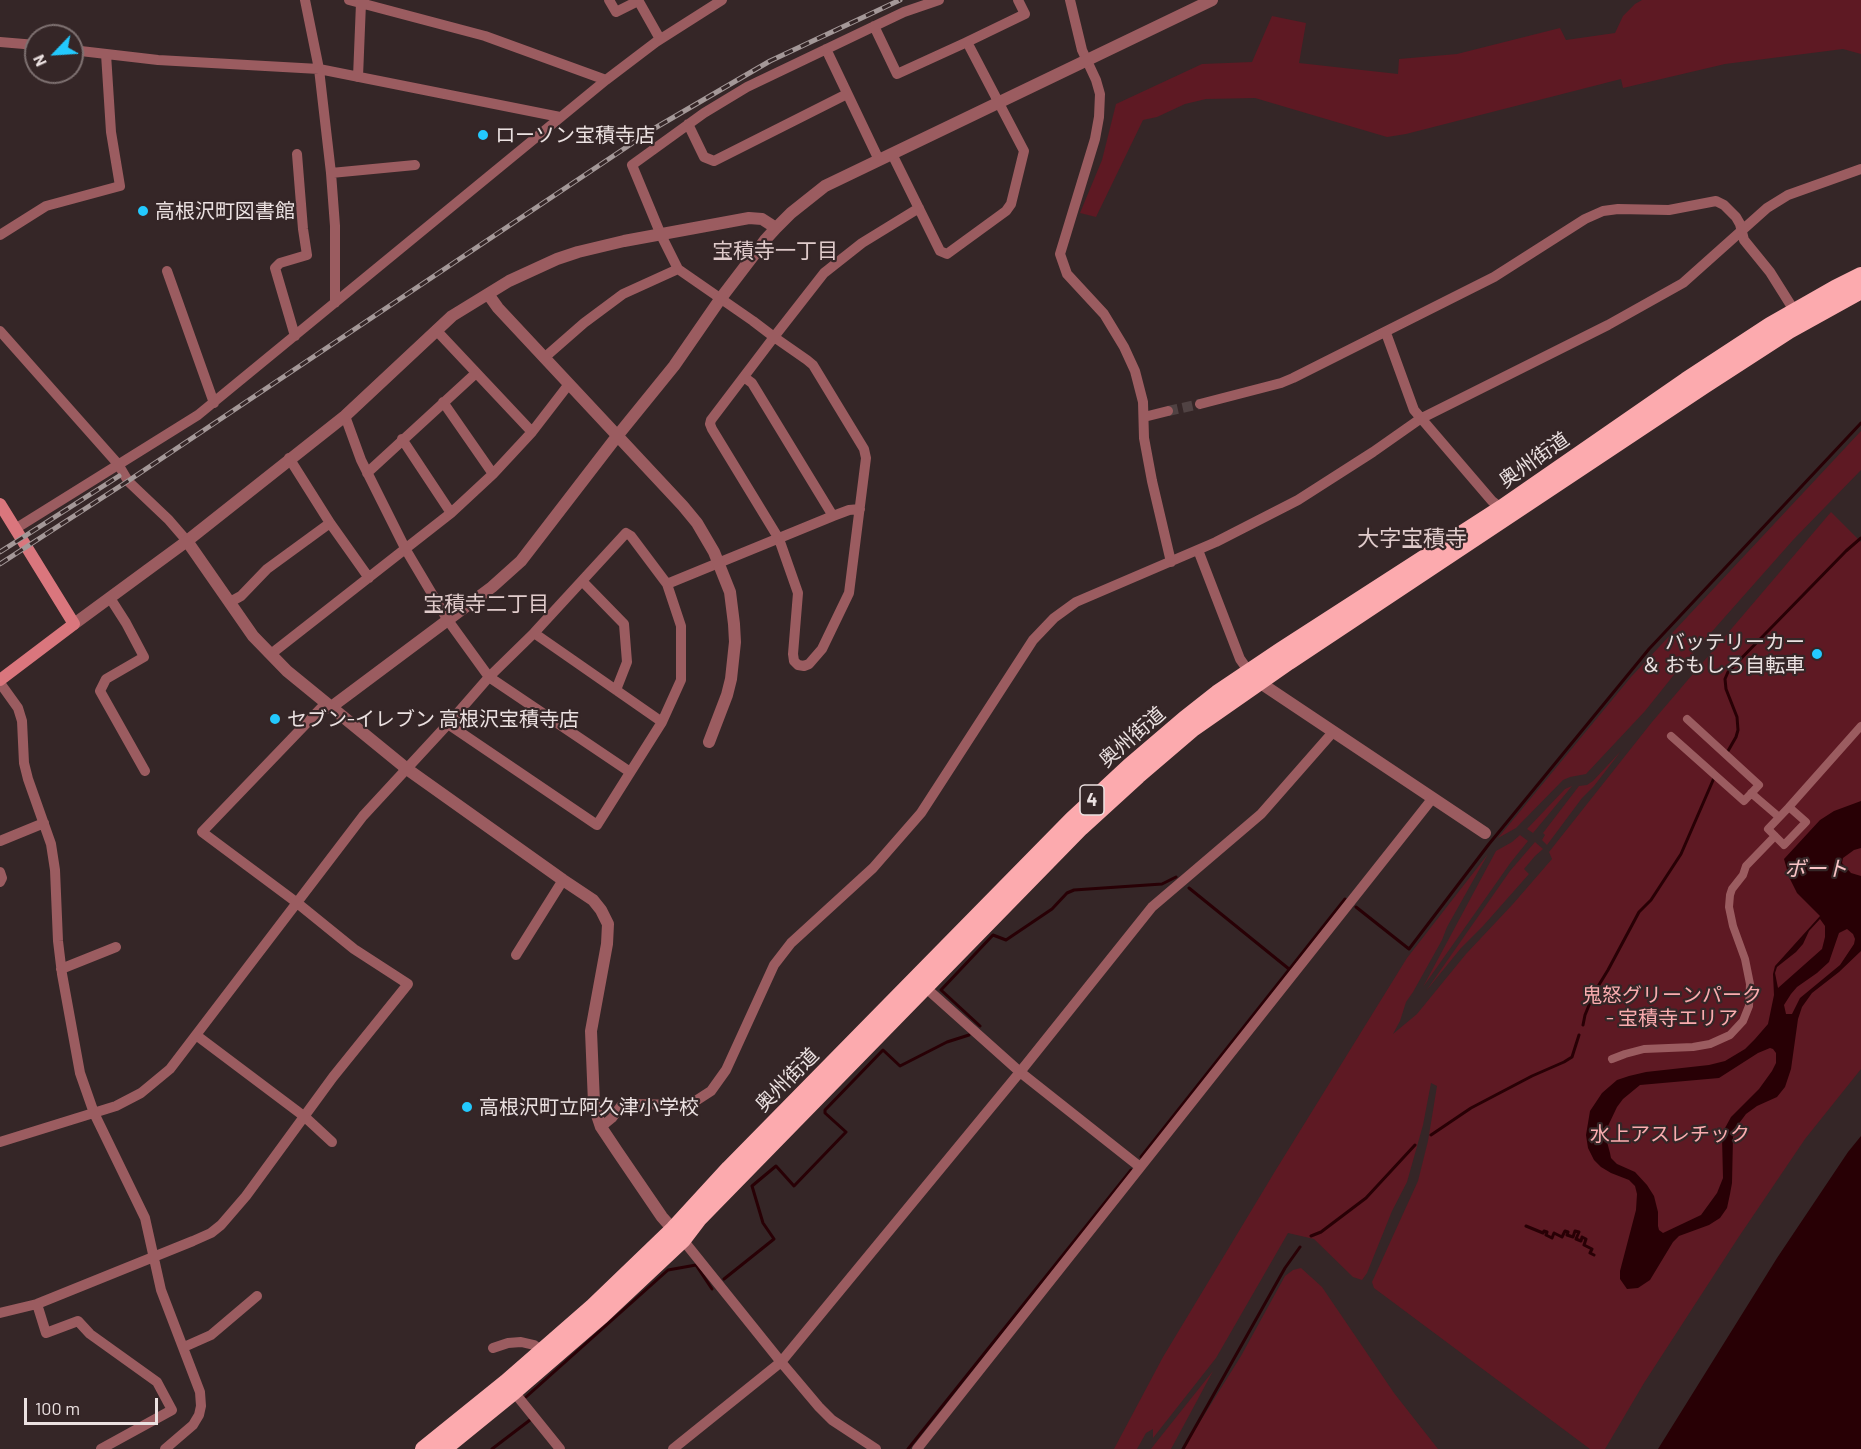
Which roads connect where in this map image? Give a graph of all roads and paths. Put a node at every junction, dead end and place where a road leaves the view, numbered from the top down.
1 (305, 0) edge
2 (609, 0) edge
3 (722, 0) edge
4 (939, 0) edge
5 (1018, 0) edge
6 (1070, 0) edge
7 (1212, 0) edge
8 (354, 1) edge
9 (638, 1) edge
10 (874, 26) junction
11 (660, 39) junction
12 (0, 42) edge
13 (967, 42) junction
14 (24, 44) edge
15 (826, 49) junction
16 (84, 51) edge
17 (106, 54) junction
18 (1086, 60) junction
19 (319, 69) junction
20 (358, 77) junction
21 (606, 80) junction
22 (847, 94) junction
23 (999, 101) junction
24 (560, 117) junction
25 (688, 124) junction
26 (297, 154) dead end
27 (892, 154) junction
28 (879, 160) junction
29 (415, 165) dead end
30 (1861, 169) edge
31 (331, 173) junction
32 (919, 208) junction
33 (776, 228) junction
34 (1741, 231) junction
35 (0, 235) edge
36 (661, 235) junction
37 (678, 268) junction
38 (167, 271) dead end
39 (1861, 275) edge
40 (1861, 291) edge
41 (488, 294) junction
42 (721, 298) junction
43 (335, 303) junction
44 (1798, 317) junction
45 (436, 330) junction
46 (0, 331) edge
47 (1386, 333) junction
48 (295, 336) junction
49 (774, 337) junction
50 (544, 358) junction
51 (476, 373) junction
52 (744, 377) junction
53 (569, 384) junction
54 (214, 402) junction
55 (443, 402) junction
56 (1200, 404) tunnel mouth
57 (1168, 411) tunnel mouth
58 (345, 416) junction
59 (1144, 417) junction
60 (1420, 419) junction
61 (532, 432) junction
62 (618, 435) junction
63 (402, 439) junction
64 (290, 459) junction
65 (117, 464) junction
66 (367, 473) junction
67 (493, 474) junction
68 (0, 504) edge
69 (1501, 508) junction
70 (860, 509) junction
71 (451, 513) junction
72 (833, 516) junction
73 (330, 523) junction
74 (15, 529) junction
75 (779, 539) junction
76 (187, 541) junction
77 (406, 550) junction
78 (1198, 550) junction
79 (1171, 562) junction
80 (719, 563) junction
81 (369, 578) junction
82 (583, 582) junction
83 (667, 584) junction
84 (110, 598) junction
85 (230, 602) junction
86 (447, 620) junction
87 (74, 624) junction
88 (534, 633) junction
89 (270, 654) junction
90 (489, 677) junction
91 (1254, 677) junction
92 (0, 682) edge
93 (616, 690) junction
94 (328, 706) junction
95 (1687, 719) dead end
96 (662, 722) junction
97 (448, 724) junction
98 (1861, 726) edge
99 (1333, 732) junction
100 (1671, 736) dead end
101 (710, 742) dead end
102 (407, 768) junction
103 (145, 771) dead end
104 (630, 772) junction
105 (1751, 793) junction
106 (1432, 799) junction
107 (1789, 807) junction
108 (1779, 817) junction
109 (44, 824) junction
110 (1485, 833) dead end
111 (1775, 836) junction
112 (0, 841) edge
113 (0, 872) edge
114 (563, 880) junction
115 (0, 882) edge
116 (296, 903) junction
117 (116, 947) dead end
118 (516, 955) dead end
119 (61, 969) junction
120 (926, 988) junction
121 (196, 1035) junction
122 (1612, 1059) dead end
123 (1020, 1072) junction
124 (94, 1113) junction
125 (304, 1117) junction
126 (601, 1127) junction
127 (0, 1142) edge
128 (332, 1142) dead end
129 (1140, 1167) junction
130 (678, 1234) junction
131 (154, 1257) junction
132 (257, 1296) dead end
133 (37, 1304) junction
134 (0, 1313) edge
135 (184, 1347) junction
136 (493, 1348) dead end
137 (542, 1351) junction
138 (781, 1362) junction
139 (514, 1392) junction
140 (101, 1449) edge
141 (165, 1449) edge
142 (423, 1449) edge
143 (444, 1449) edge
144 (560, 1449) edge
145 (674, 1449) edge
146 (876, 1449) edge
147 (917, 1449) edge

1 - 19 street
2 - 9 street
3 - 11 street
4 - 10 street
5 - 13 street
6 - 18 street
7 - 18 street
8 - 20 street
8 - 21 street
9 - 11 street
10 - 13 street
10 - 15 street
11 - 21 street
12 - 14 street
13 - 23 street
15 - 22 street
15 - 25 street
16 - 17 street
17 - 19 street
17 - 35 street
18 - 23 street
18 - 59 street
19 - 20 street
19 - 31 street
20 - 24 street
21 - 24 street
22 - 25 street
22 - 28 street
23 - 27 street
23 - 32 street
24 - 43 street
25 - 36 street
26 - 48 street
27 - 28 street
27 - 32 street
28 - 33 street
29 - 31 street
30 - 34 street
31 - 43 street
32 - 49 street
33 - 36 street
33 - 42 street
34 - 44 street
34 - 47 street
34 - 60 street
36 - 37 street
36 - 41 street
37 - 42 street
37 - 50 street
38 - 54 street
39 - 44 highway, 奥州街道 / 4
40 - 44 highway, 奥州街道 / 4
41 - 45 street
41 - 50 street
42 - 49 street
42 - 62 street
43 - 48 street
44 - 69 highway, 奥州街道 / 4
44 - 91 highway, 奥州街道 / 4
45 - 51 street
45 - 58 street
46 - 65 street
47 - 56 street
47 - 60 street
48 - 54 street
49 - 52 street
49 - 70 street
50 - 53 street
51 - 55 street
51 - 61 street
52 - 72 street
52 - 75 street
53 - 61 street
53 - 62 street
54 - 65 street
55 - 63 street
55 - 67 street
57 - 59 street
58 - 64 street
58 - 66 street
59 - 79 street
60 - 69 street
60 - 78 street
61 - 67 street
62 - 80 street
62 - 86 street
63 - 66 street
63 - 71 street
64 - 73 street
64 - 76 street
65 - 74 street
65 - 76 street
66 - 77 street
67 - 71 street
68 - 74 main road
69 - 91 highway, 奥州街道 / 4
70 - 72 street
70 - 75 street
71 - 77 street
72 - 75 street
73 - 81 street
73 - 85 street
74 - 87 main road
75 - 80 street
76 - 84 street
76 - 85 street
77 - 81 street
77 - 86 street
78 - 79 street
78 - 91 street
79 - 126 street
80 - 83 street
80 - 101 street
81 - 89 street
82 - 83 street
82 - 88 street
82 - 93 street
83 - 96 street
84 - 87 street
84 - 103 street
85 - 89 street
86 - 90 street
86 - 94 street
87 - 92 main road
88 - 90 street
88 - 93 street
89 - 94 street
90 - 97 street
90 - 104 street
91 - 99 street
91 - 120 highway, 奥州街道 / 4
91 - 130 highway, 奥州街道 / 4
92 - 109 street
93 - 96 street
94 - 102 street
94 - 116 street
95 - 105 street
96 - 104 street
97 - 102 street
97 - 104 street
98 - 107 street
99 - 106 street
99 - 123 street
100 - 105 street
102 - 114 street
102 - 116 street
105 - 108 street
106 - 110 street
106 - 129 street
107 - 108 street
107 - 111 street
108 - 111 street
109 - 112 street
109 - 119 street
111 - 122 street
113 - 115 street
114 - 118 street
114 - 126 street
116 - 121 street
116 - 125 street
117 - 119 street
119 - 124 street
120 - 123 street
120 - 130 highway, 奥州街道 / 4
121 - 124 street
121 - 125 street
123 - 129 street
123 - 138 street
124 - 127 street
124 - 131 street
125 - 128 street
125 - 131 street
126 - 130 street
129 - 147 street
130 - 137 highway, 奥州街道 / 4
130 - 138 street
130 - 139 highway, 奥州街道 / 4
131 - 133 street
131 - 135 street
132 - 135 street
133 - 134 street
133 - 140 street
135 - 141 street
136 - 137 street
137 - 142 highway, 奥州街道 / 4
138 - 145 street
138 - 146 street
139 - 143 highway, 奥州街道 / 4
139 - 144 street

